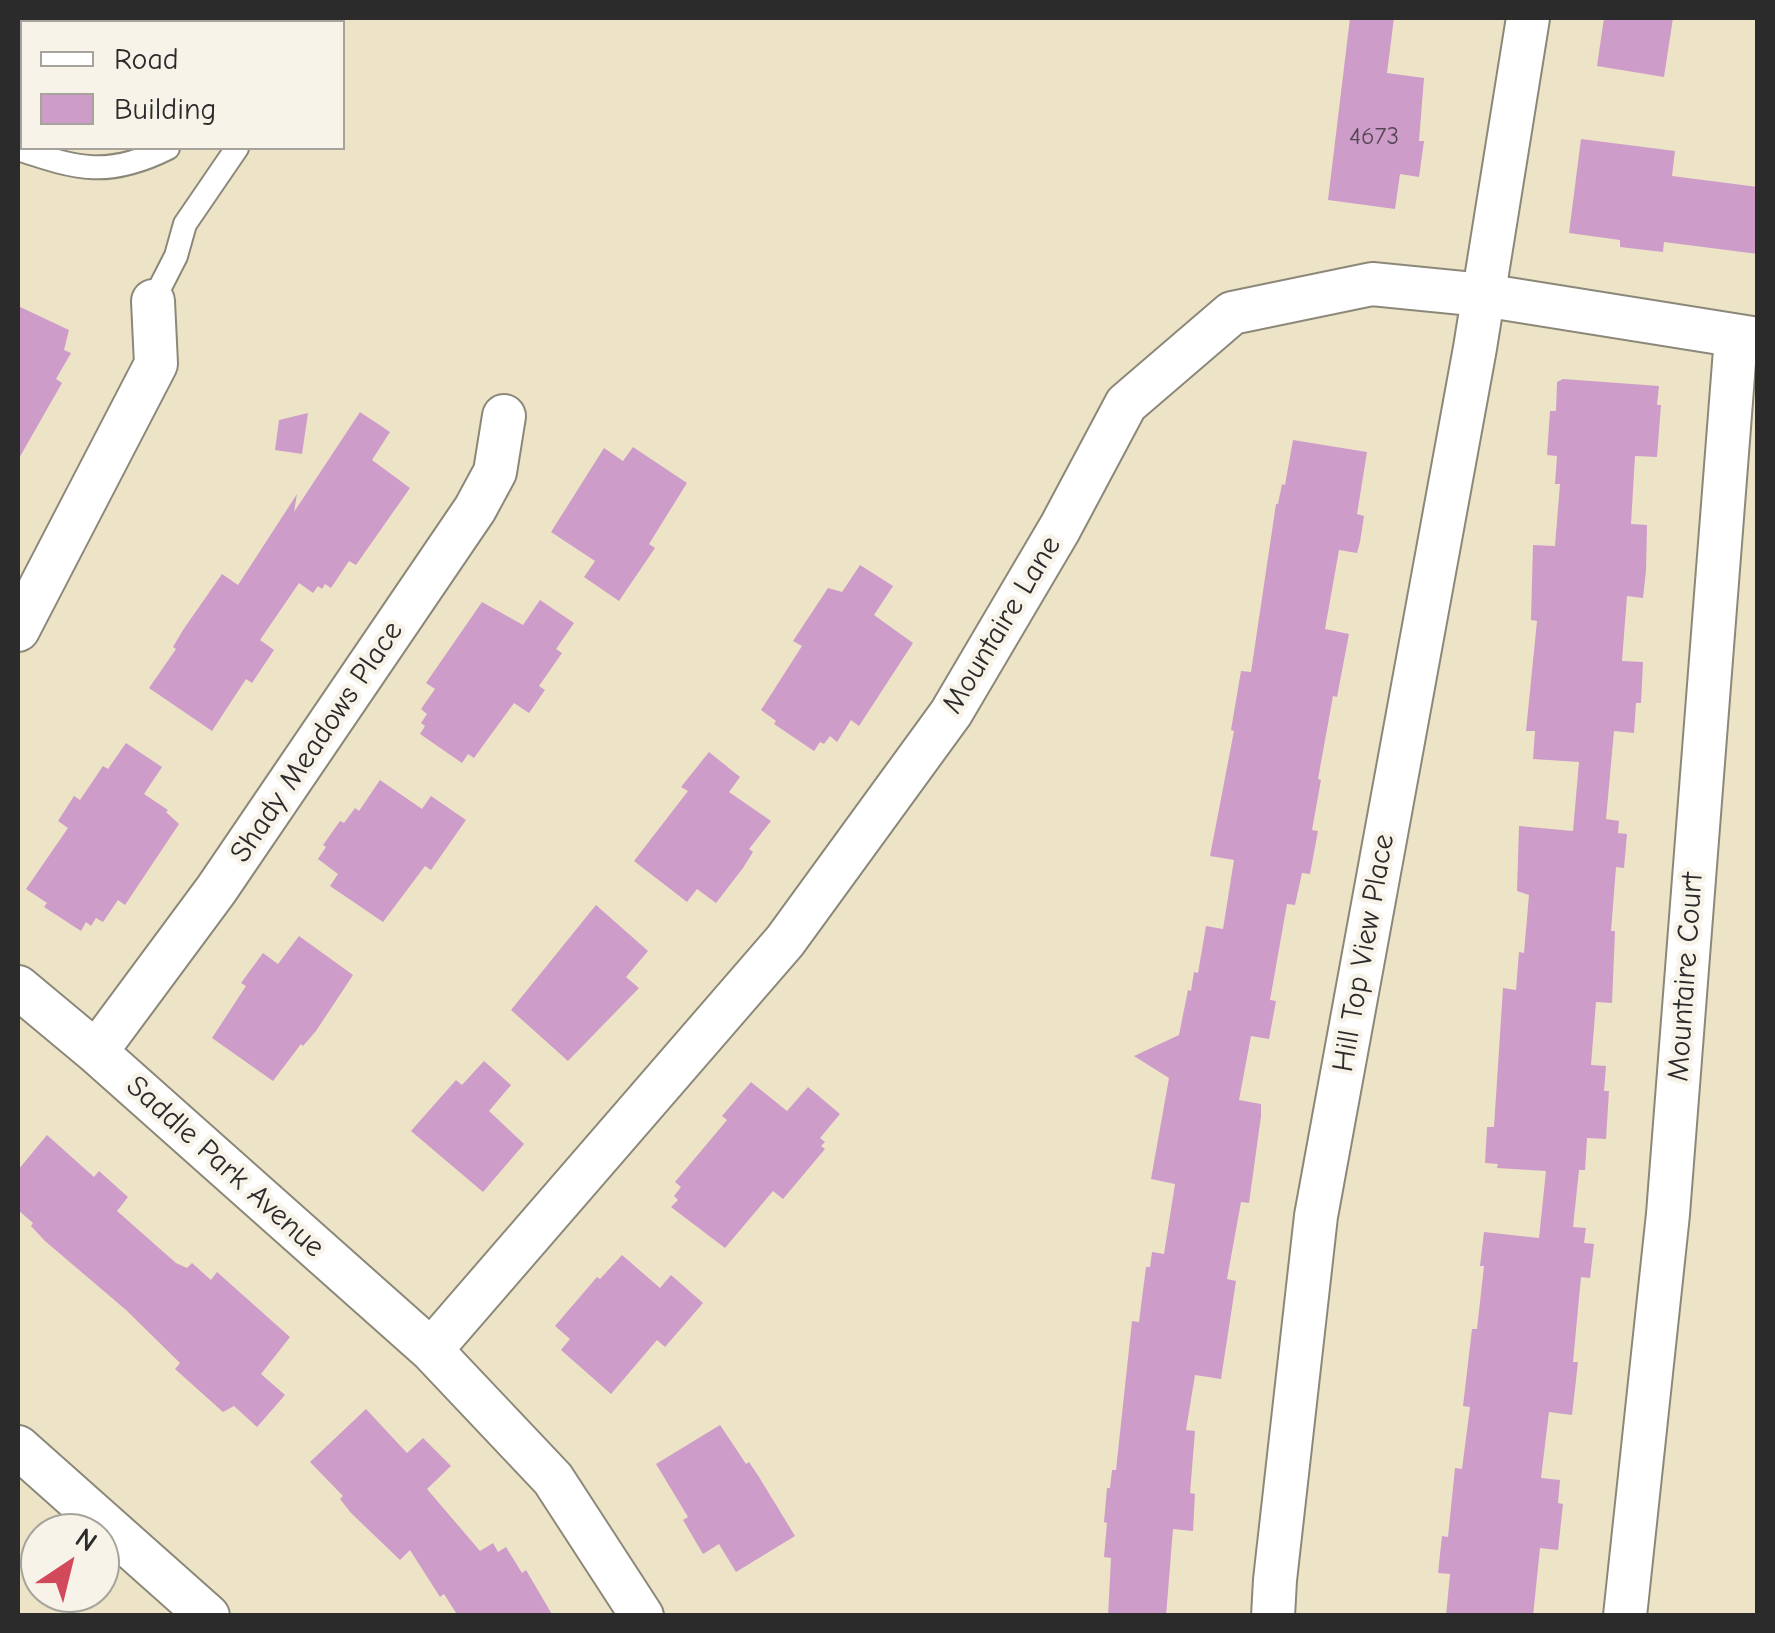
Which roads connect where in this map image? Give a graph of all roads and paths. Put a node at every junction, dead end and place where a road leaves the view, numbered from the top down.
1 (1528, 18) edge
2 (25, 150) edge
3 (164, 150) edge
4 (236, 150) edge
5 (1484, 295) junction
6 (153, 301) joint
7 (1746, 338) edge
8 (504, 416) dead end
9 (18, 630) edge
10 (18, 986) edge
11 (96, 1052) junction
12 (431, 1350) junction
13 (18, 1447) edge
14 (208, 1616) edge
15 (642, 1616) edge
16 (1274, 1616) edge
17 (1625, 1616) edge

1 - 5 street, Hill Top View Place
2 - 3 lane
4 - 6 lane
5 - 7 street, Mountaire Lane
5 - 12 street, Mountaire Lane
5 - 16 street, Hill Top View Place
6 - 9 street
7 - 17 street, Mountaire Court
8 - 11 street, Shady Meadows Place
10 - 11 street, Saddle Park Avenue
11 - 12 street, Saddle Park Avenue
12 - 15 street, Saddle Park Avenue
13 - 14 street

